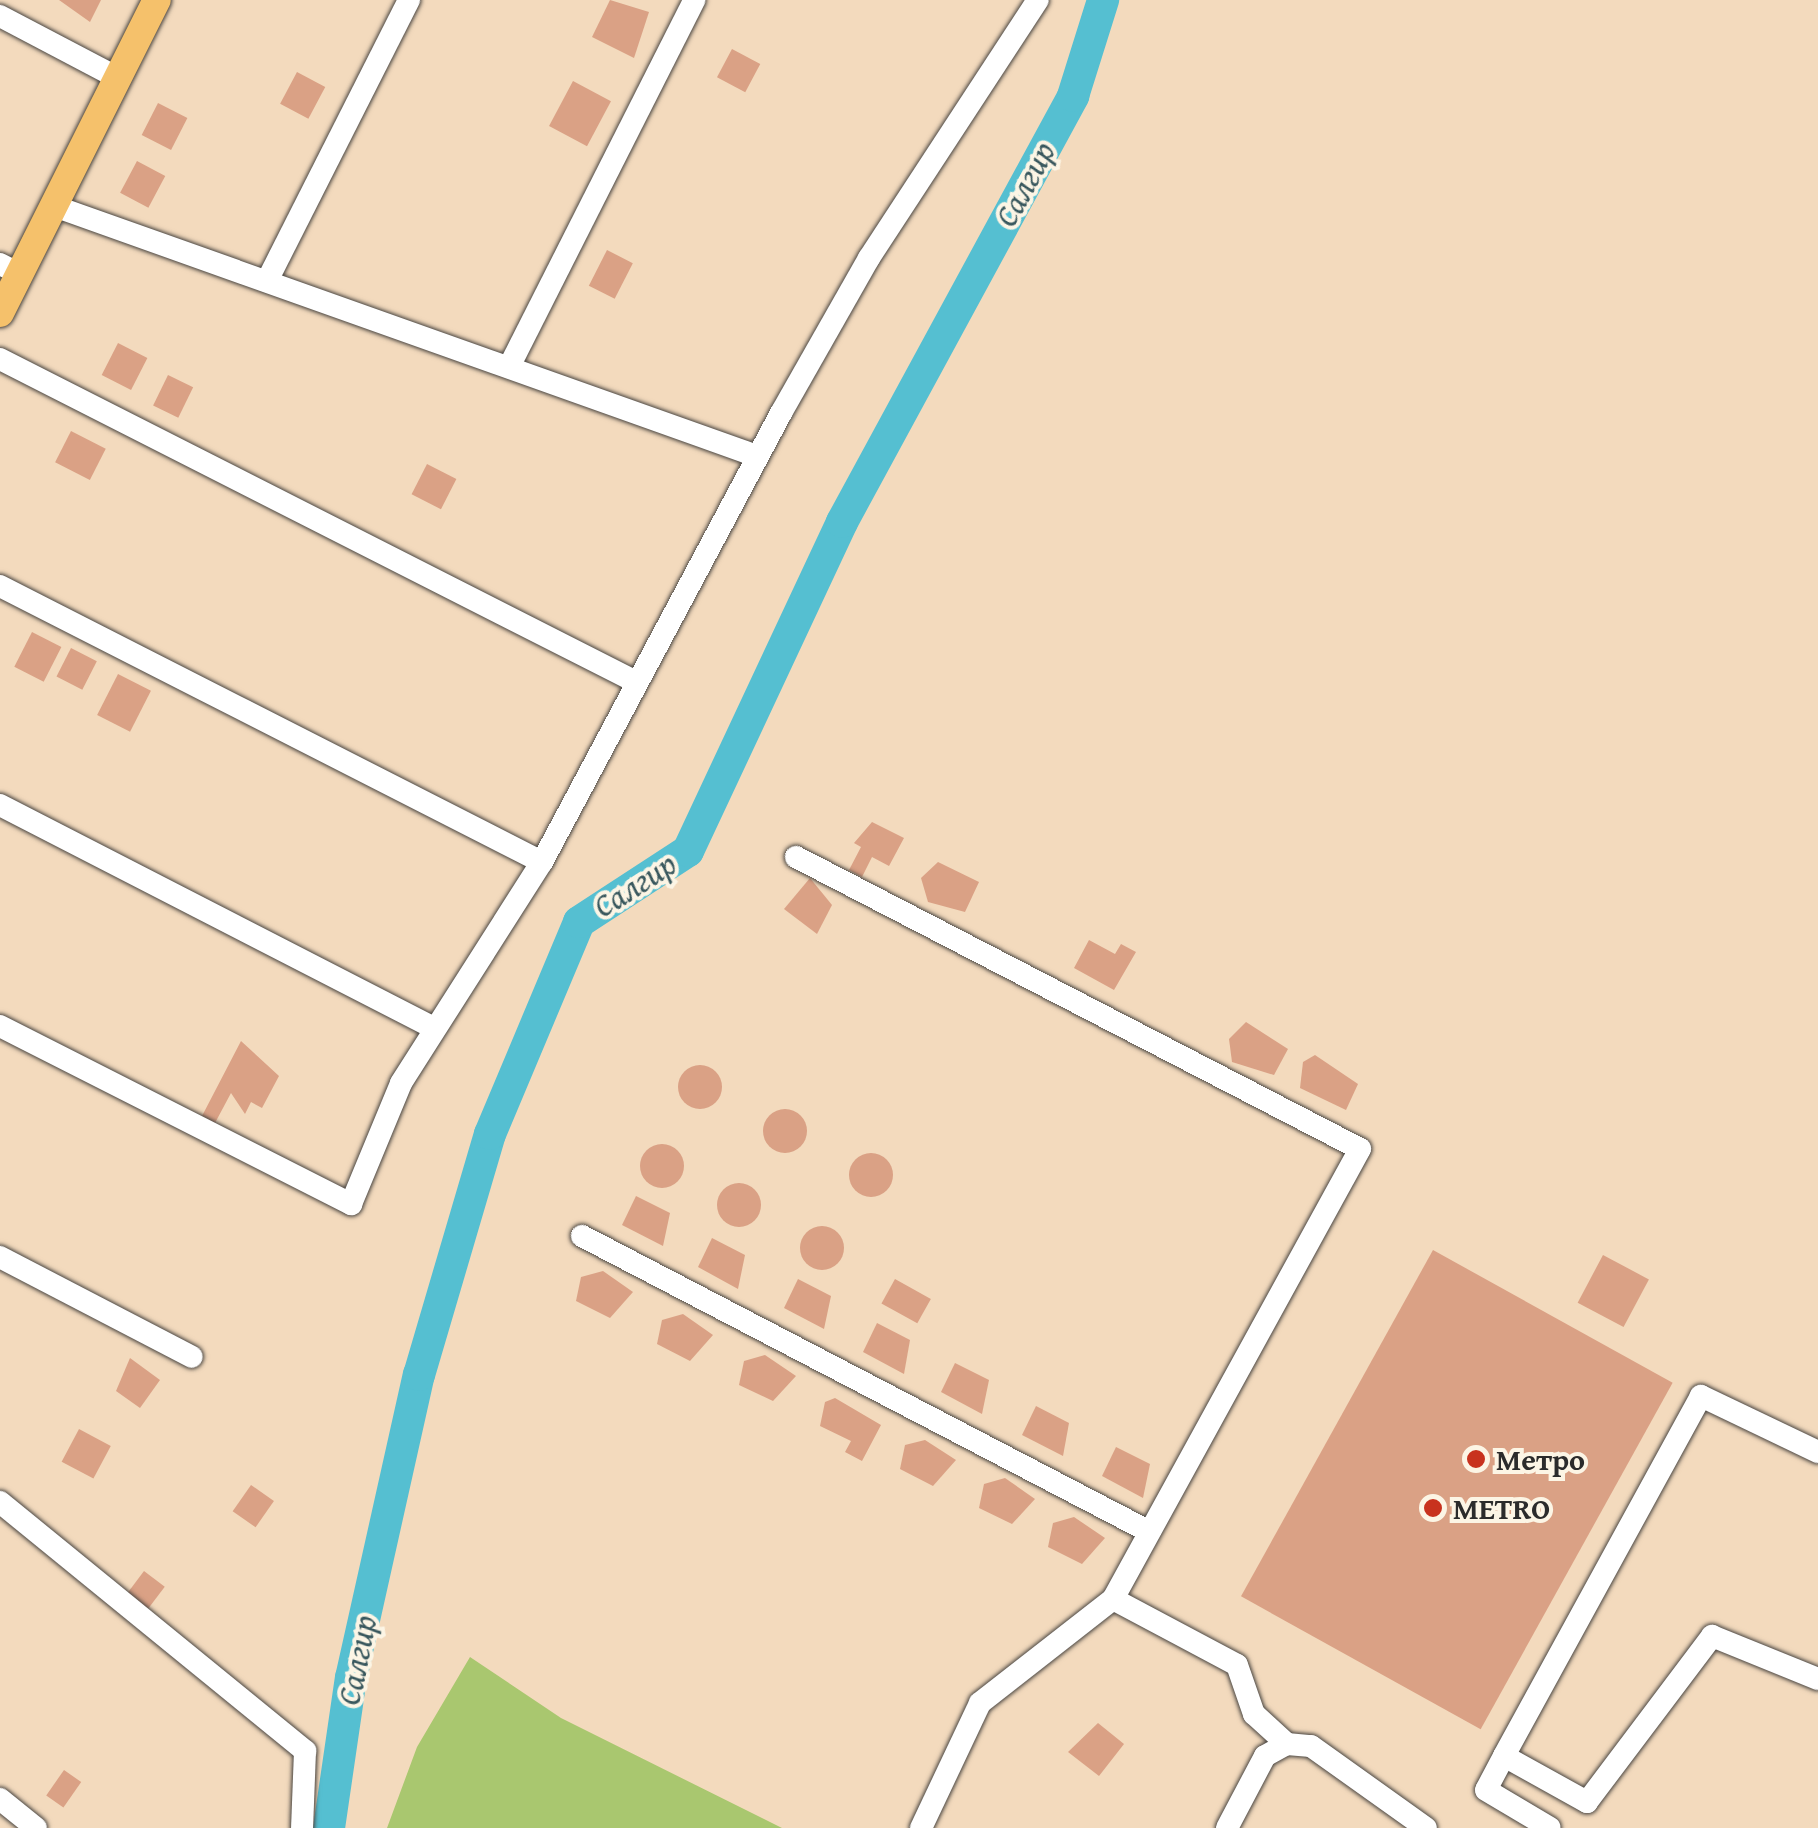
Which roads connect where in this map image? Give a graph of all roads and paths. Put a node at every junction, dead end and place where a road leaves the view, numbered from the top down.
1 (158, 0) edge
2 (409, 0) edge
3 (694, 0) edge
4 (1038, 0) edge
5 (0, 16) edge
6 (118, 78) junction
7 (54, 206) junction
8 (10, 269) edge
9 (267, 281) junction
10 (0, 313) edge
11 (0, 360) edge
12 (508, 367) junction
13 (757, 456) junction
14 (0, 586) edge
15 (636, 682) junction
16 (0, 805) edge
17 (796, 857) dead end
18 (542, 862) junction
19 (0, 1026) edge
20 (435, 1029) junction
21 (582, 1236) dead end
22 (0, 1257) edge
23 (192, 1357) dead end
24 (1818, 1452) edge
25 (0, 1502) edge
26 (1150, 1532) junction
27 (1113, 1599) junction
28 (1818, 1679) edge
29 (1287, 1744) junction
30 (1504, 1756) junction
31 (0, 1799) edge
32 (36, 1828) edge
33 (302, 1828) edge
34 (922, 1828) edge
35 (1227, 1828) edge
36 (1426, 1828) edge
37 (1550, 1828) edge

1 - 6 main road
2 - 9 street
3 - 12 street
4 - 13 street
5 - 6 street
6 - 7 main road
7 - 8 main road
7 - 9 street
8 - 10 main road
9 - 12 street
11 - 15 street
12 - 13 street
13 - 15 street
14 - 18 street
15 - 18 street
16 - 20 street
17 - 26 street
18 - 20 street
19 - 20 street
21 - 26 street
22 - 23 street
24 - 30 street
25 - 33 street
26 - 27 street
27 - 29 street
27 - 34 street
28 - 30 street
29 - 35 street
29 - 36 street
30 - 37 street
31 - 32 street

